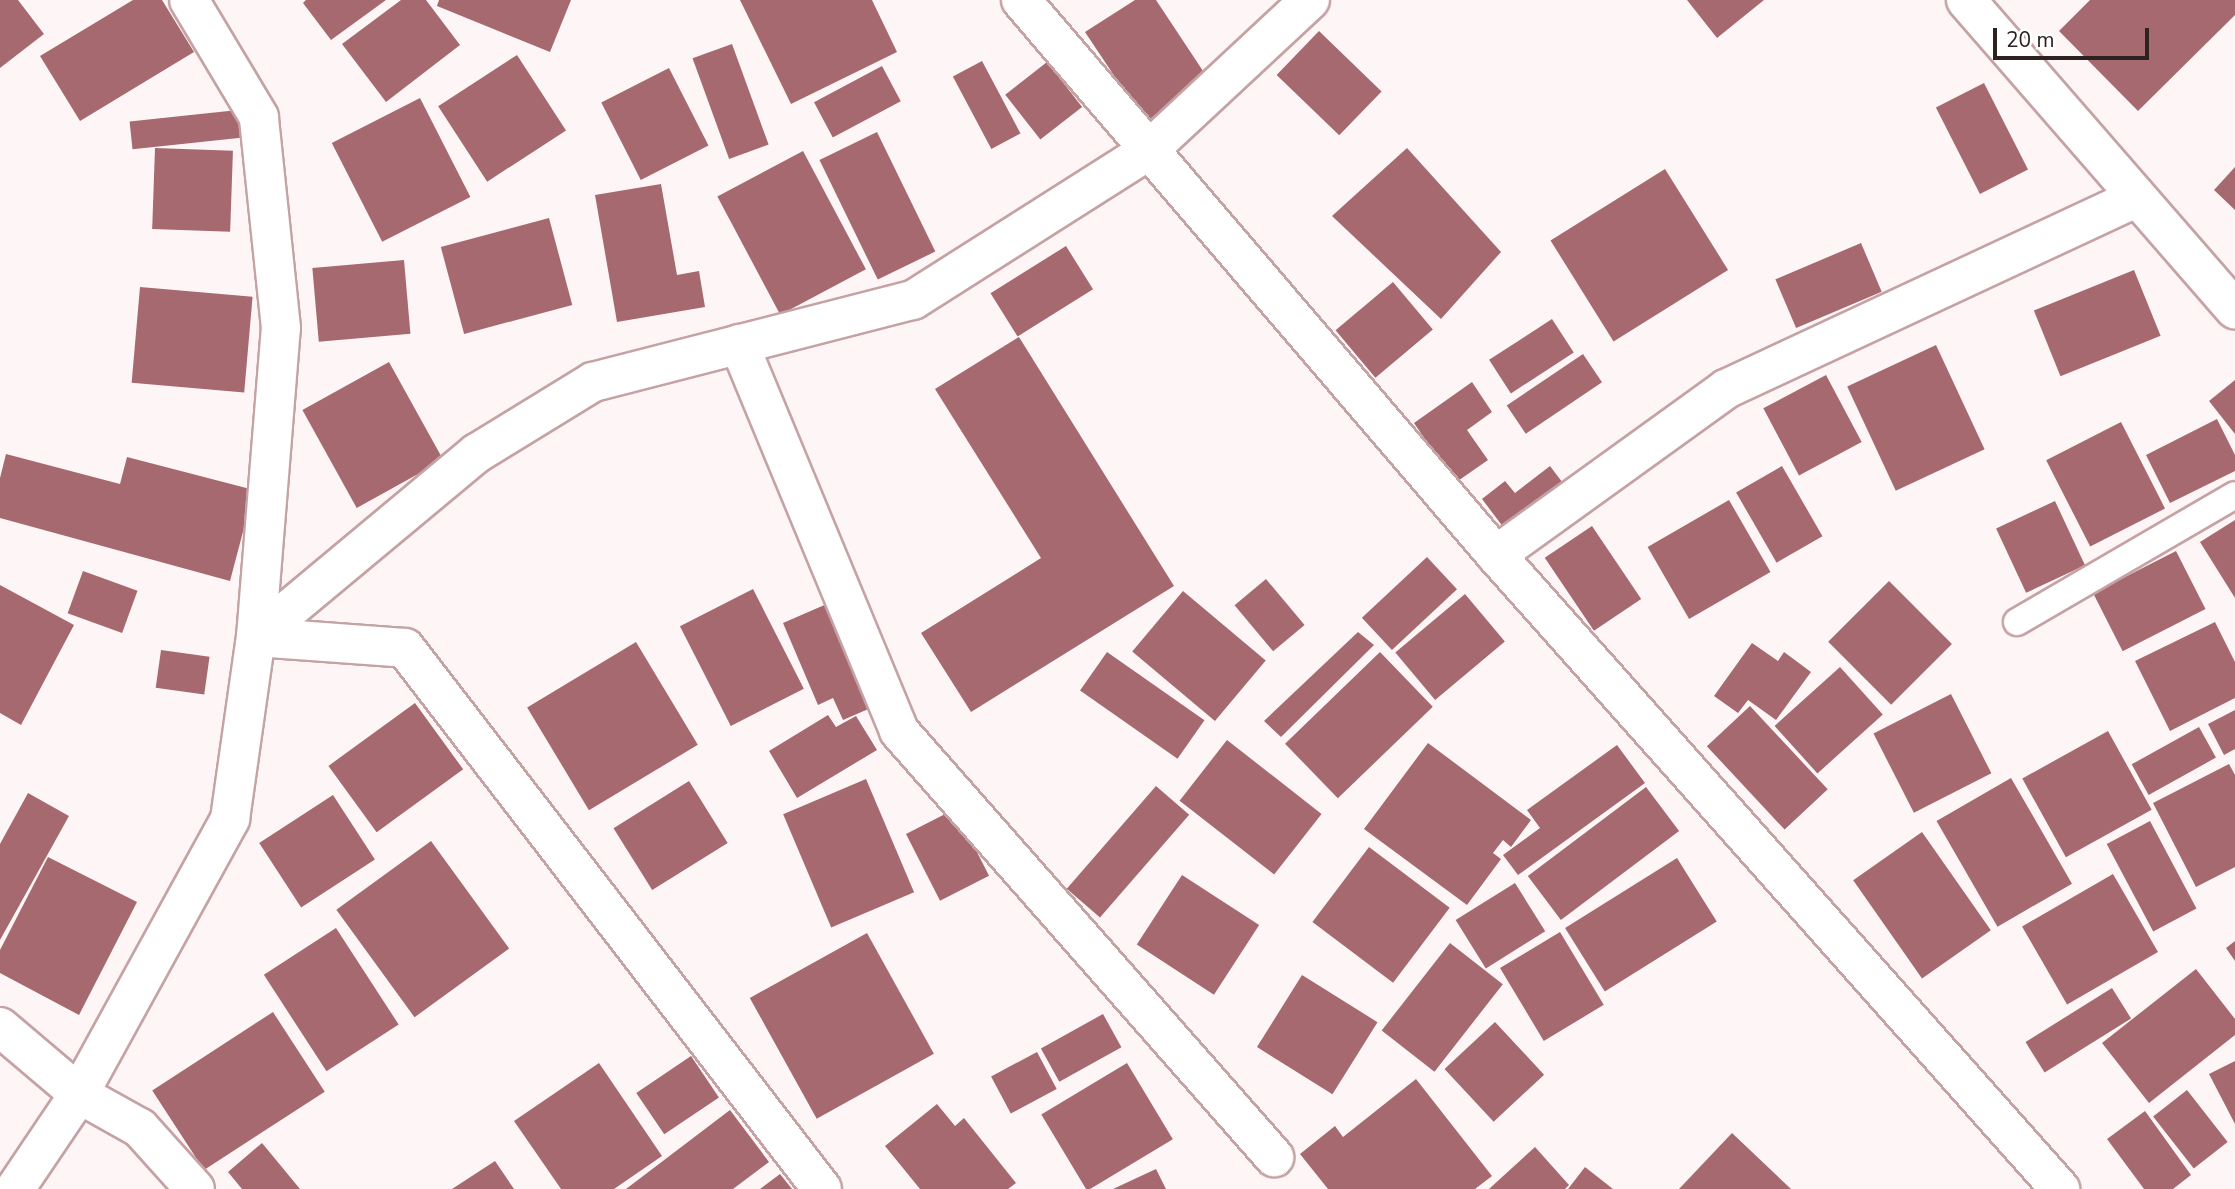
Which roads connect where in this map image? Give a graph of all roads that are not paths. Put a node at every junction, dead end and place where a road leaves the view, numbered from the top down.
1 (189, 0) edge
2 (1021, 0) edge
3 (1310, 0) edge
4 (1966, 0) edge
5 (1149, 150) junction
6 (2136, 198) junction
7 (2231, 297) edge
8 (739, 344) junction
9 (2235, 495) edge
10 (1496, 555) junction
11 (2017, 622) dead end
12 (256, 637) junction
13 (0, 1027) edge
14 (79, 1094) junction
15 (1274, 1157) dead end
16 (15, 1189) edge
17 (195, 1189) edge
18 (822, 1189) edge
19 (2060, 1189) edge

1 - 12 street
2 - 5 street
3 - 5 street
4 - 6 street
5 - 8 street
5 - 10 street
6 - 7 street
6 - 10 street
8 - 12 street
8 - 15 street
9 - 11 lane
10 - 19 street
12 - 14 street
12 - 18 street
13 - 14 street
14 - 16 street
14 - 17 street

